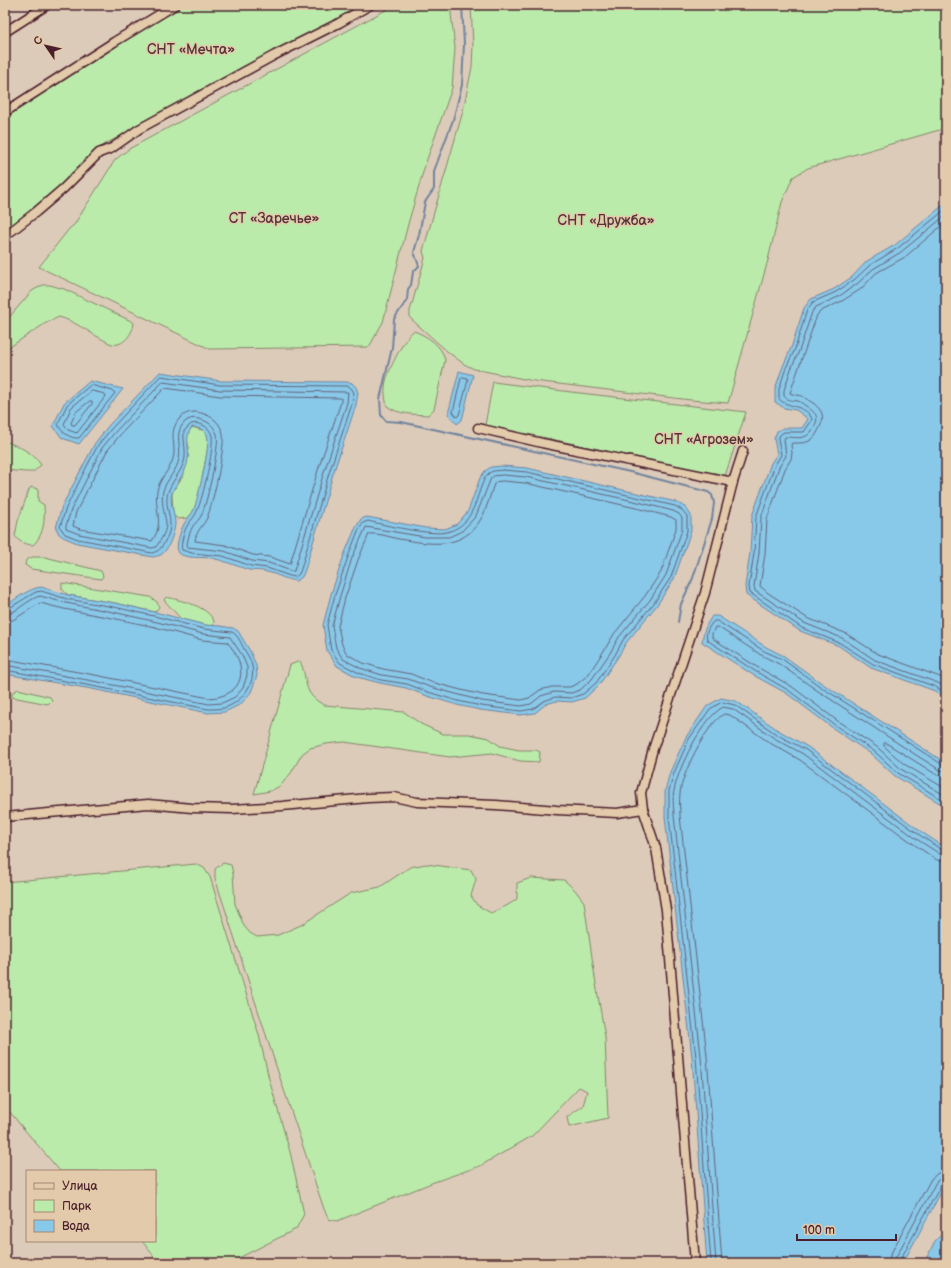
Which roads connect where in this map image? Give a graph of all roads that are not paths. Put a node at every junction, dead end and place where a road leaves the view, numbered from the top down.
1 (46, 5) edge
2 (175, 5) edge
3 (370, 5) edge
4 (5, 32) edge
5 (5, 112) edge
6 (5, 236) edge
7 (478, 428) dead end
8 (743, 451) dead end
9 (733, 482) junction
10 (643, 809) junction
11 (5, 817) edge
12 (695, 1263) edge

1 - 4 street
2 - 5 street
3 - 6 street
7 - 9 street
8 - 9 street
9 - 10 street
10 - 11 street
10 - 12 street

